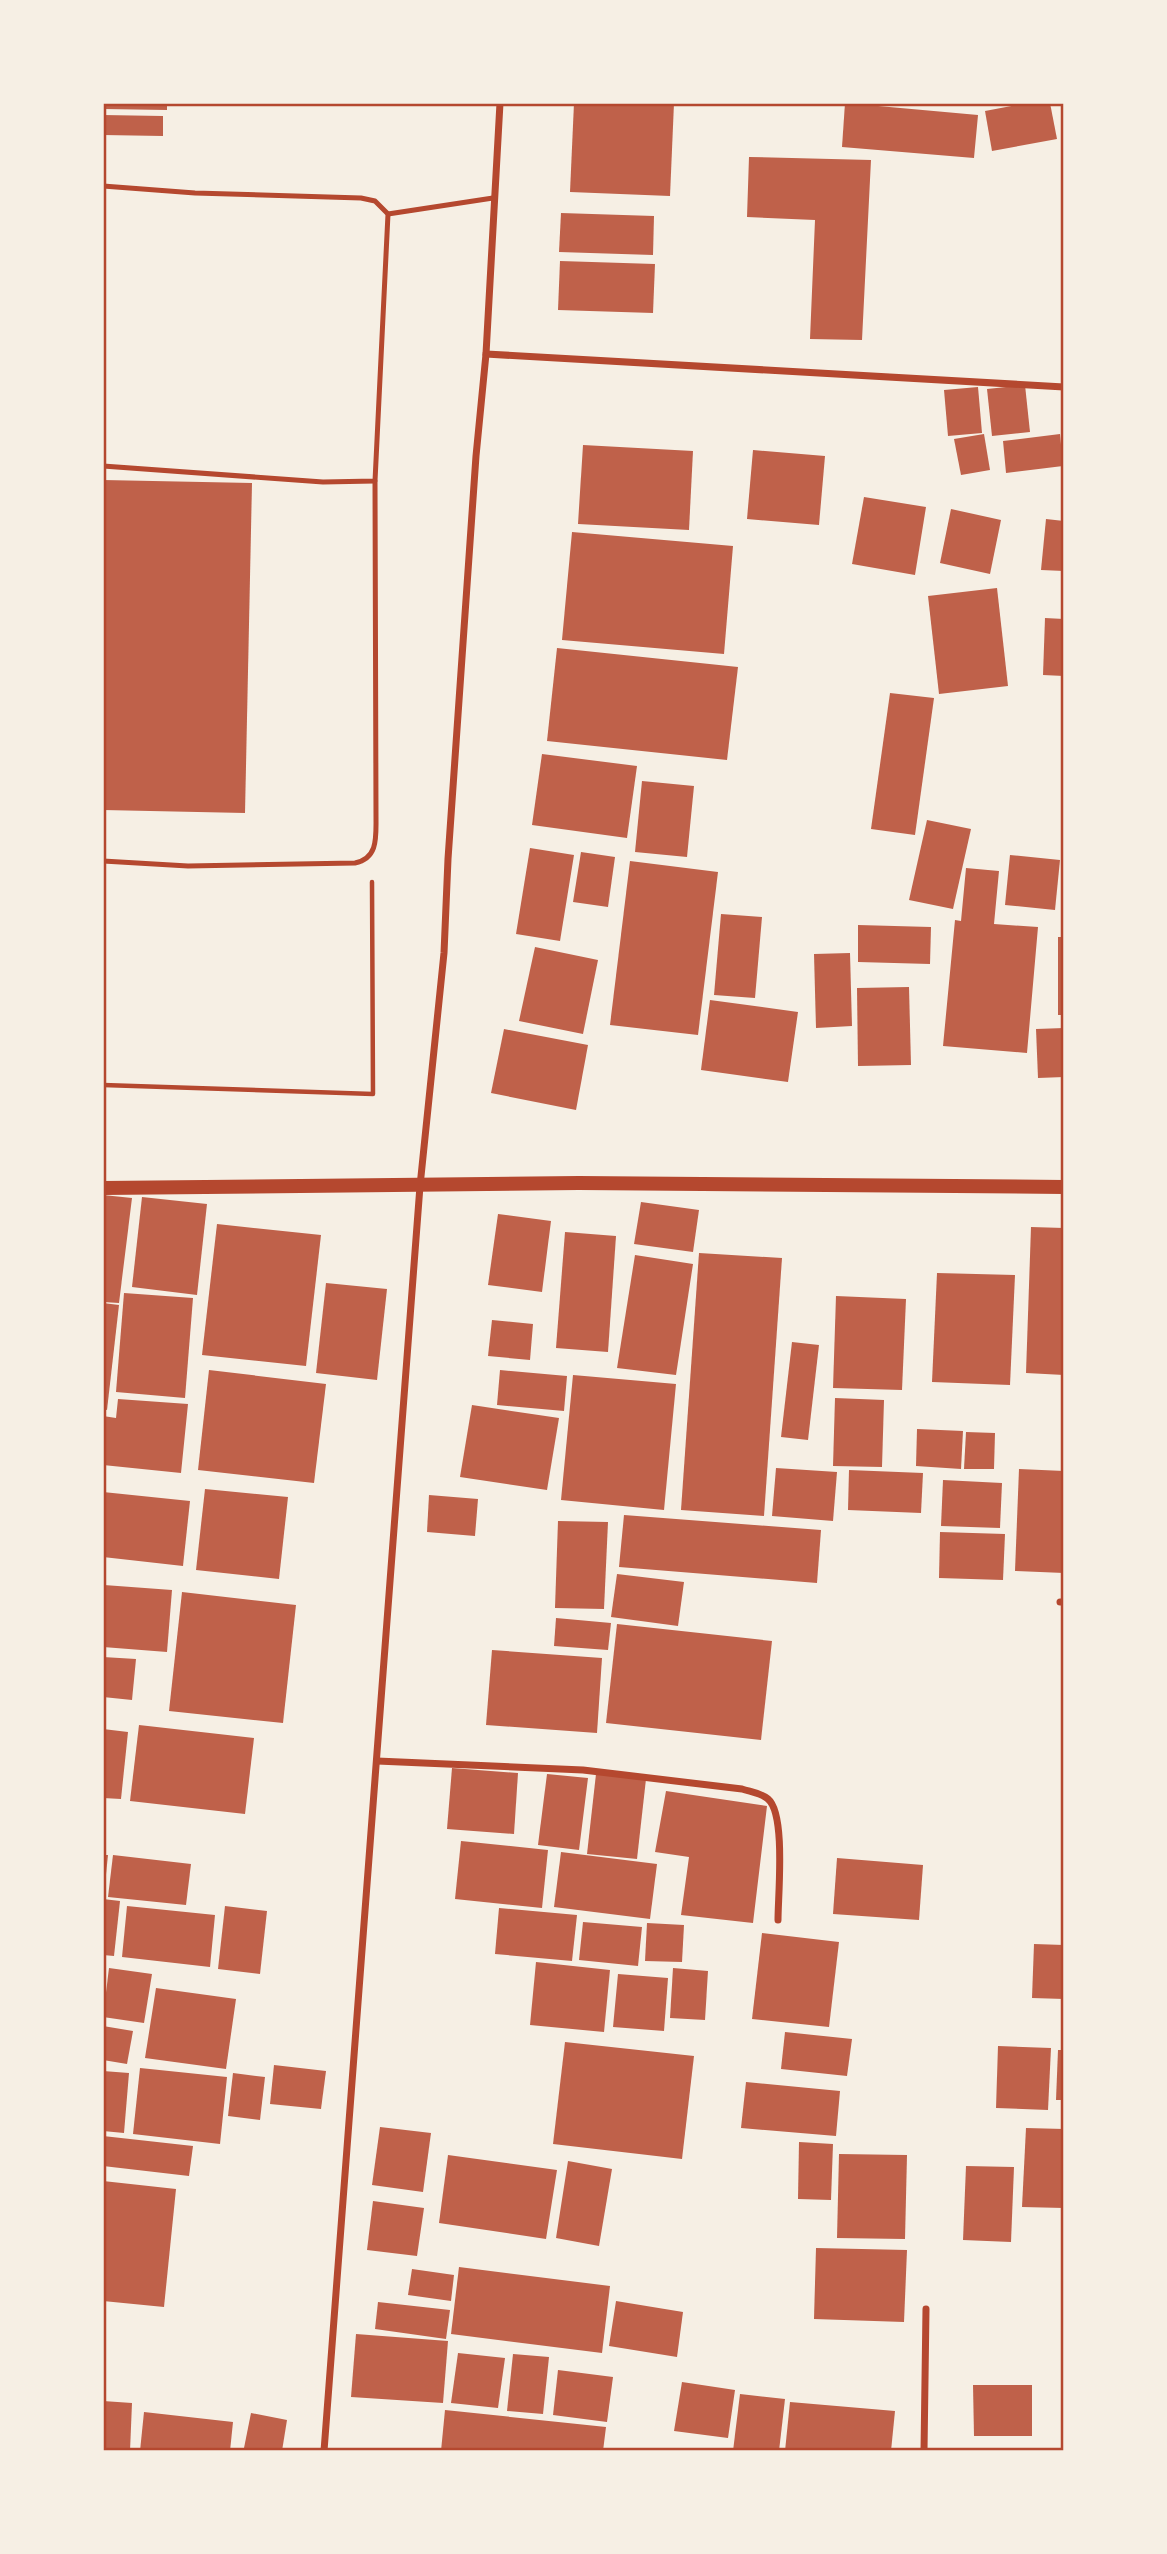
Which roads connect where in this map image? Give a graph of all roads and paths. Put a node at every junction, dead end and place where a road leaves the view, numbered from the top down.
1 (500, 103) edge
2 (103, 186) edge
3 (493, 198) junction
4 (388, 214) junction
5 (486, 354) junction
6 (1064, 387) edge
7 (103, 466) edge
8 (375, 481) junction
9 (372, 853) junction
10 (103, 861) edge
11 (103, 1085) edge
12 (420, 1186) junction
13 (1064, 1187) edge
14 (103, 1188) edge
15 (377, 1761) junction
16 (778, 1920) dead end
17 (926, 2309) dead end
18 (324, 2451) edge
19 (924, 2451) edge

1 - 3 street
2 - 4 lane
3 - 4 lane
3 - 5 street
4 - 8 lane
5 - 6 street
5 - 12 street
7 - 8 lane
8 - 9 lane
9 - 10 lane
9 - 11 path
12 - 13 main road
12 - 14 main road
12 - 15 street
15 - 16 street
15 - 18 street
17 - 19 street

